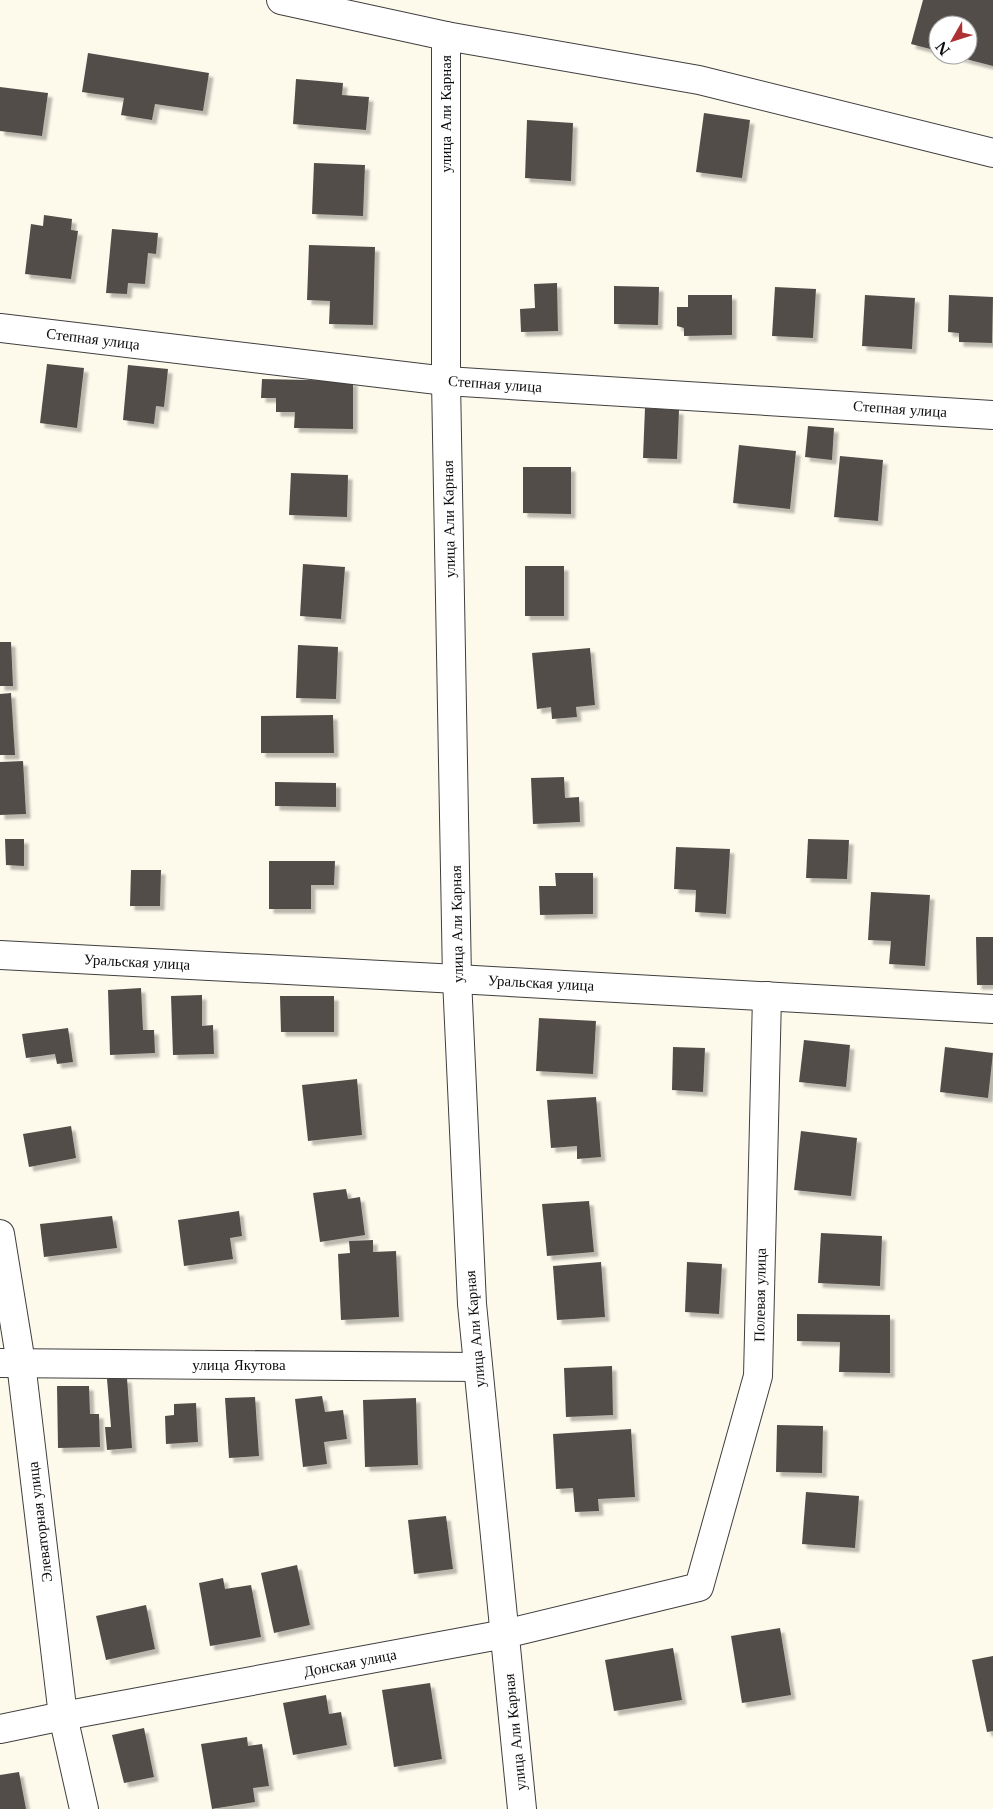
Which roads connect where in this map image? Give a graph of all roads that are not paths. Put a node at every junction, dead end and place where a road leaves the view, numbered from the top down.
1 (281, 0) edge
2 (446, 36) junction
3 (993, 153) edge
4 (0, 328) edge
5 (446, 382) junction
6 (993, 415) edge
7 (0, 955) edge
8 (457, 979) junction
9 (767, 996) junction
10 (993, 1009) edge
11 (0, 1234) edge
12 (11, 1363) edge
13 (478, 1367) junction
14 (699, 1587) joint
15 (505, 1634) junction
16 (63, 1716) junction
17 (0, 1729) edge
18 (84, 1809) edge
19 (522, 1809) edge

1 - 2 street
2 - 3 street
2 - 5 street, улица Али Карная
4 - 5 street, Степная улица
5 - 6 street, Степная улица
5 - 8 street, улица Али Карная
7 - 8 street, Уральская улица
8 - 9 street, Уральская улица
8 - 13 street, улица Али Карная
9 - 10 street, Уральская улица
9 - 14 street, Полевая улица
11 - 12 street, Элеваторная улица
12 - 13 street, улица Якутова
12 - 16 street, Элеваторная улица
13 - 15 street, улица Али Карная
14 - 15 street, Донская улица
15 - 16 street, Донская улица
15 - 19 street, улица Али Карная
16 - 17 street, Донская улица
16 - 18 street, Элеваторная улица

